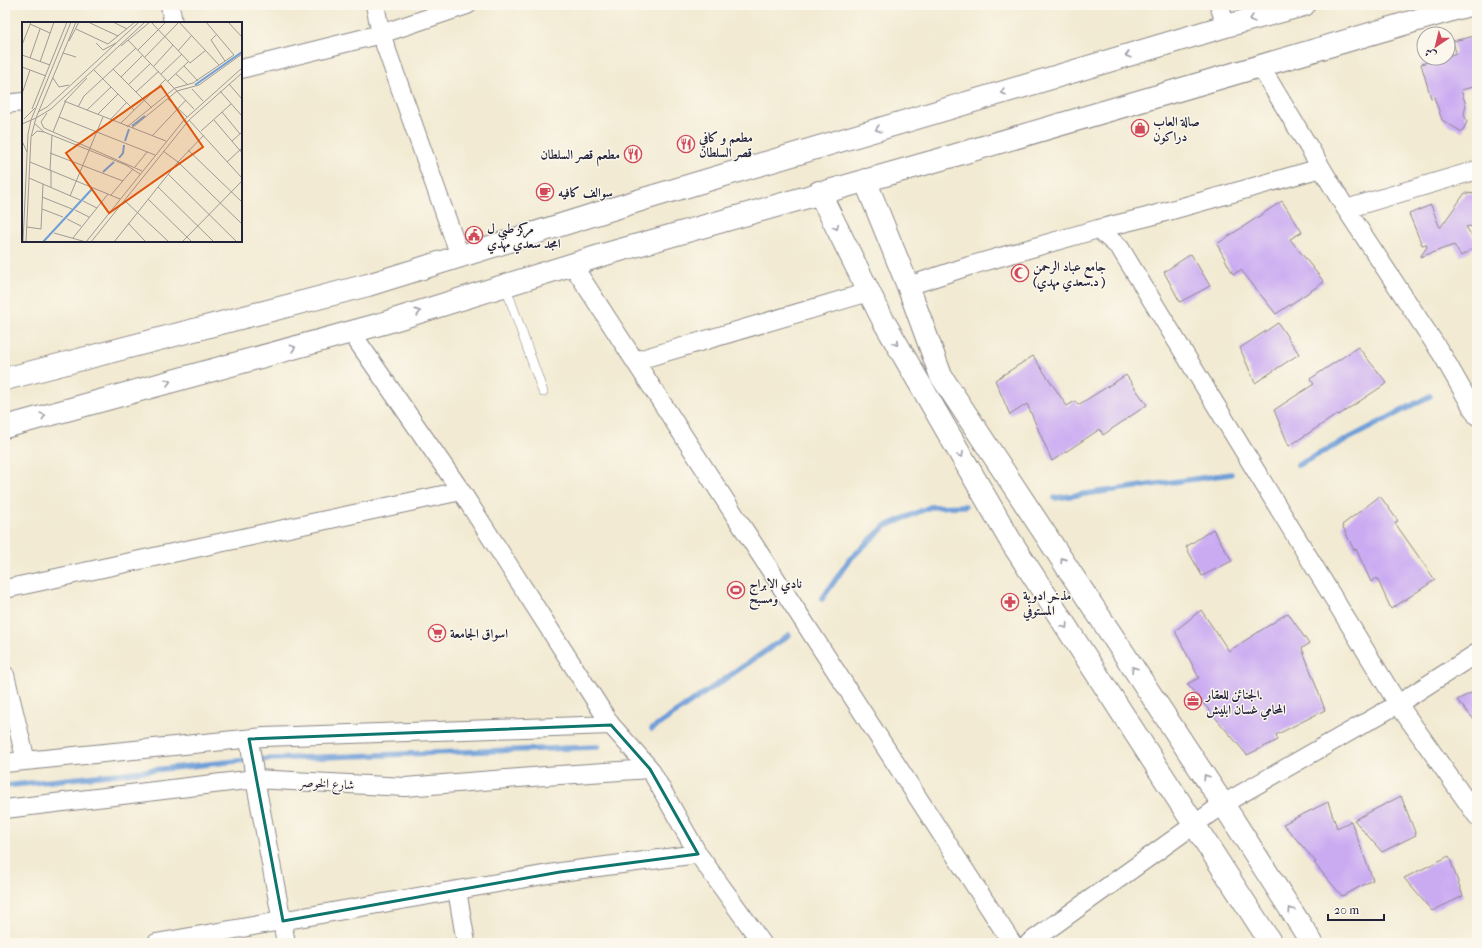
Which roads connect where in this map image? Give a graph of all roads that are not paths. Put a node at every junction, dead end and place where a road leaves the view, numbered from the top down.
1 (170, 5) edge
2 (375, 5) edge
3 (466, 5) edge
4 (1220, 5) edge
5 (1304, 5) edge
6 (1469, 5) edge
7 (173, 22) edge
8 (1226, 26) junction
9 (381, 34) junction
10 (1260, 66) junction
11 (242, 69) edge
12 (22, 102) edge
13 (5, 104) edge
14 (1321, 168) junction
15 (1477, 170) edge
16 (865, 180) junction
17 (819, 192) junction
18 (1346, 209) junction
19 (1098, 229) junction
20 (460, 256) junction
21 (572, 264) junction
22 (505, 285) junction
23 (908, 286) junction
24 (869, 292) junction
25 (351, 332) junction
26 (635, 361) junction
27 (5, 379) edge
28 (543, 392) dead end
29 (1477, 416) edge
30 (5, 427) edge
31 (461, 491) junction
32 (5, 589) edge
33 (1477, 653) edge
34 (5, 675) edge
35 (1398, 704) junction
36 (611, 725) junction
37 (249, 739) junction
38 (26, 761) junction
39 (5, 763) edge
40 (650, 769) junction
41 (255, 779) junction
42 (1224, 804) junction
43 (5, 809) edge
44 (1477, 816) edge
45 (1195, 825) junction
46 (698, 854) junction
47 (457, 890) junction
48 (283, 921) junction
49 (156, 943) edge
50 (286, 943) edge
51 (466, 943) edge
52 (762, 943) edge
53 (1012, 943) edge
54 (1029, 943) edge
55 (1271, 943) edge
56 (1312, 943) edge

1 - 7 street
2 - 9 street
3 - 9 street
4 - 8 street
5 -> 8 street
6 - 10 street
8 -> 20 street
9 - 11 street
9 - 20 street
10 - 14 street
10 - 16 street
12 - 13 street
14 - 18 street
14 - 19 street
15 - 18 street
16 - 17 street
16 - 23 street
17 - 21 street
17 -> 24 street
18 - 29 street
19 - 23 street
19 - 35 street
20 - 27 street
21 - 22 street
21 - 26 street
25 -> 22 street
22 - 28 lane
42 -> 23 street
24 - 26 street
24 -> 45 street
30 -> 25 street
25 - 31 street
26 - 53 street
31 - 32 street
31 - 36 street
33 - 35 street
34 - 38 street
35 - 42 street
35 - 44 street
36 - 37 street
36 - 40 street
37 - 38 street
37 - 41 street
38 - 39 street
40 - 41 street, شارع الخوصر
40 - 46 street
41 - 43 street, شارع الخوصر
41 - 48 street
42 - 45 street
56 -> 42 street
45 - 54 street
45 - 55 street
46 - 47 street
46 - 52 street
47 - 48 street
47 - 51 street
48 - 49 street
48 - 50 street

